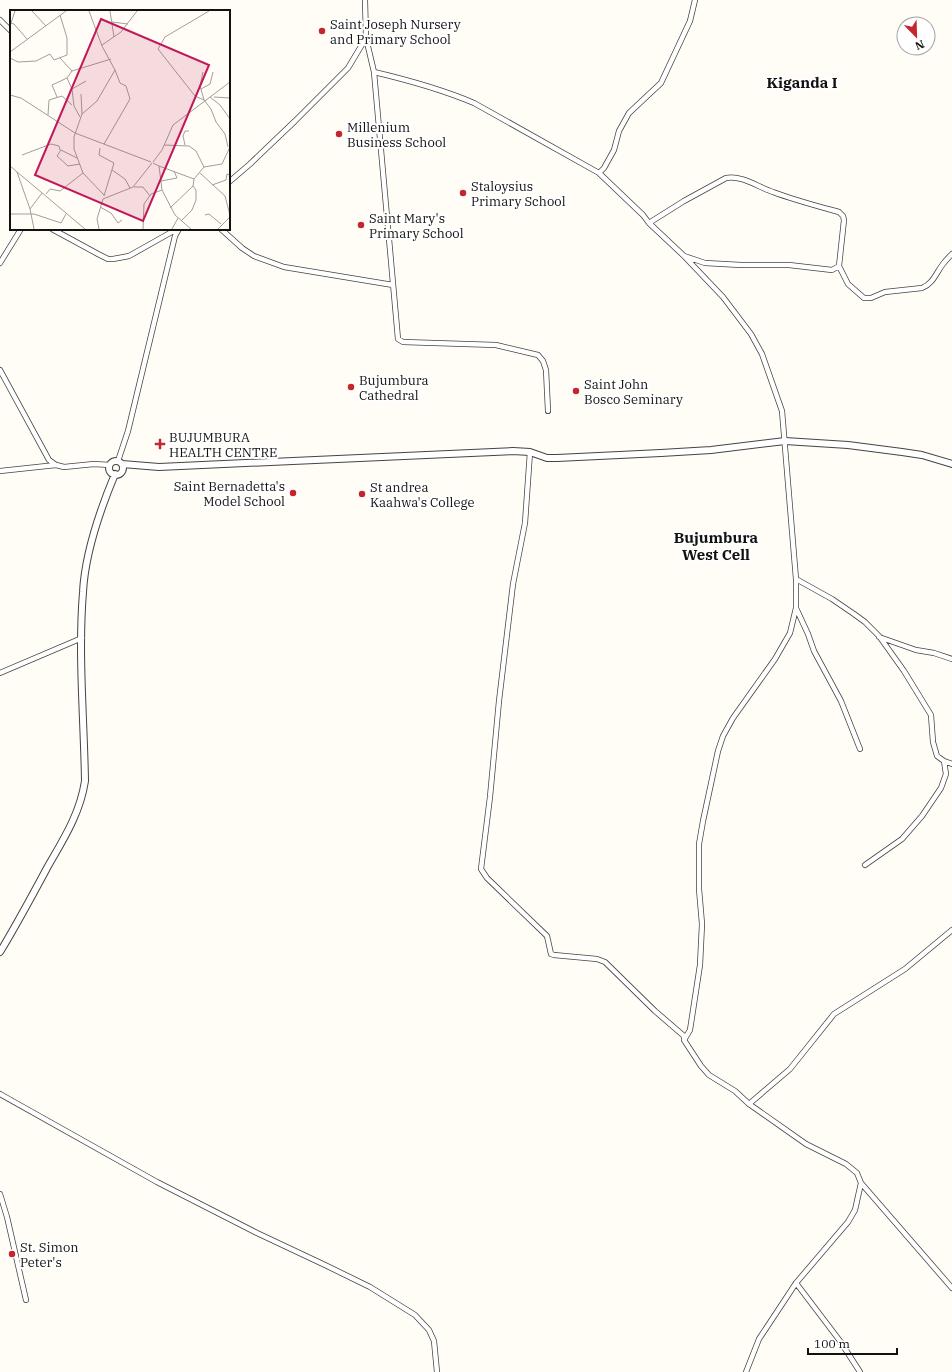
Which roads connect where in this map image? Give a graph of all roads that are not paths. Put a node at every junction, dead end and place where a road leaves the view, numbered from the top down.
1 (365, 0) edge
2 (695, 0) edge
3 (0, 20) edge
4 (10, 30) edge
5 (366, 38) junction
6 (374, 72) junction
7 (599, 173) junction
8 (230, 181) edge
9 (649, 223) junction
10 (20, 230) edge
11 (54, 230) edge
12 (176, 230) edge
13 (178, 230) edge
14 (222, 230) edge
15 (952, 254) edge
16 (683, 255) junction
17 (0, 263) edge
18 (839, 266) junction
19 (393, 285) junction
20 (0, 370) edge
21 (548, 411) dead end
22 (785, 441) junction
23 (530, 452) junction
24 (120, 463) junction
25 (952, 464) edge
26 (56, 465) junction
27 (110, 465) junction
28 (0, 471) edge
29 (115, 474) junction
30 (796, 578) junction
31 (796, 608) junction
32 (879, 636) junction
33 (82, 638) junction
34 (952, 659) edge
35 (0, 673) edge
36 (860, 749) dead end
37 (944, 761) junction
38 (952, 764) edge
39 (865, 865) dead end
40 (952, 930) edge
41 (0, 952) edge
42 (684, 1040) junction
43 (0, 1094) edge
44 (749, 1104) junction
45 (861, 1183) junction
46 (0, 1194) edge
47 (796, 1283) junction
48 (952, 1288) edge
49 (26, 1300) dead end
50 (437, 1372) edge
51 (746, 1372) edge
52 (860, 1372) edge

1 - 5 street
2 - 7 street
3 - 4 street
5 - 6 street
5 - 8 street
6 - 7 street
6 - 19 street
7 - 9 street
9 - 16 street
9 - 18 street
10 - 17 street
11 - 12 street
13 - 24 street
14 - 19 street
15 - 18 street
16 - 18 street
16 - 22 street
19 - 21 street
20 - 26 street
22 - 23 street
22 - 25 street
22 - 30 street
23 - 24 street
23 - 42 street
24 - 27 street
24 - 29 street
26 - 27 street
26 - 28 street
27 - 29 street
29 - 33 street
30 - 31 street
30 - 32 street
31 - 36 street
31 - 42 street
32 - 34 street
32 - 37 street
33 - 35 street
33 - 41 street
37 - 38 street
37 - 39 street
40 - 44 street
42 - 44 street
43 - 50 street
44 - 45 street
45 - 47 street
45 - 48 street
46 - 49 street
47 - 51 street
47 - 52 street

